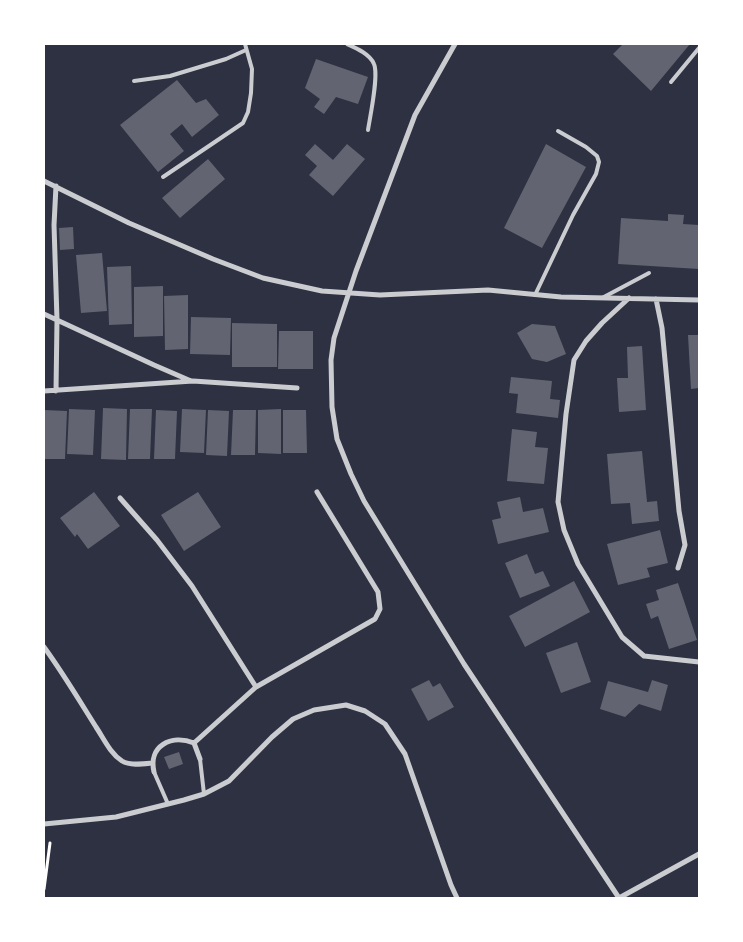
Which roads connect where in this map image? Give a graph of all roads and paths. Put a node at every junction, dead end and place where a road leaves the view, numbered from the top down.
1 (245, 44) edge
2 (347, 44) edge
3 (454, 44) edge
4 (699, 48) edge
5 (246, 50) junction
6 (134, 81) dead end
7 (671, 82) dead end
8 (368, 130) dead end
9 (558, 131) dead end
10 (163, 177) dead end
11 (44, 181) edge
12 (56, 186) junction
13 (649, 274) dead end
14 (534, 295) junction
15 (602, 298) junction
16 (629, 298) junction
17 (656, 299) junction
18 (699, 300) edge
19 (44, 314) edge
20 (57, 320) junction
21 (193, 381) junction
22 (297, 388) dead end
23 (44, 391) edge
24 (56, 391) junction
25 (317, 492) dead end
26 (120, 498) dead end
27 (678, 568) dead end
28 (44, 647) edge
29 (699, 662) edge
30 (256, 687) junction
31 (194, 743) junction
32 (200, 758) joint
33 (152, 763) junction
34 (154, 772) joint
35 (204, 794) junction
36 (168, 804) junction
37 (44, 824) edge
38 (50, 843) dead end
39 (699, 854) edge
40 (44, 889) edge
41 (457, 898) edge
42 (619, 898) edge

1 - 5 lane
2 - 8 lane
3 - 42 street
4 - 7 lane
5 - 6 lane
5 - 10 lane
9 - 14 lane
11 - 12 street
12 - 14 street
12 - 20 street
13 - 15 lane
14 - 15 street
15 - 16 street
16 - 17 street
16 - 29 street
17 - 18 street
17 - 27 street
19 - 20 street
20 - 21 street
20 - 24 street
21 - 22 street
21 - 24 street
23 - 24 street
25 - 30 street
26 - 30 street
28 - 33 street
30 - 31 street
31 - 32 street
31 - 33 street
32 - 35 lane
33 - 34 street
34 - 36 lane
35 - 36 street
35 - 41 street
36 - 37 street
38 - 40 path
39 - 42 street

